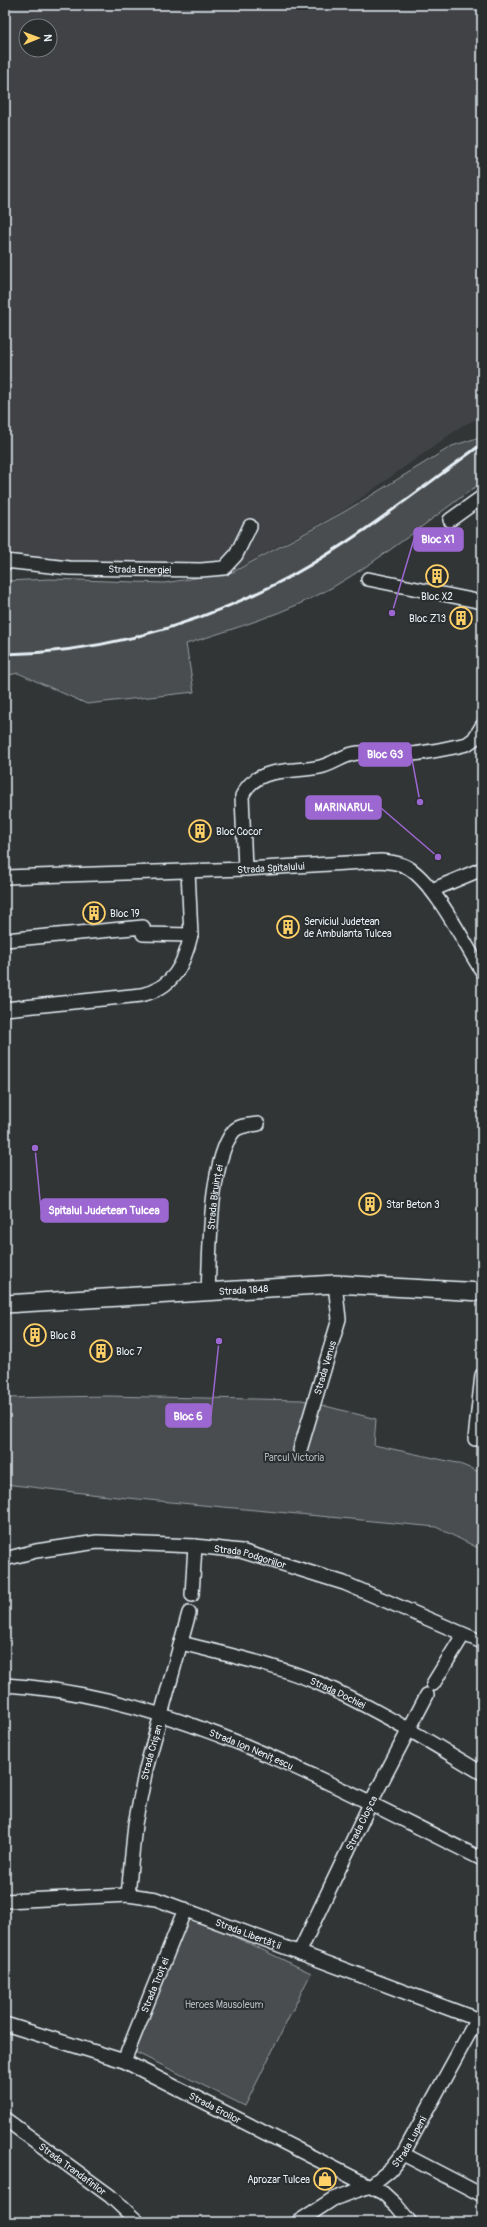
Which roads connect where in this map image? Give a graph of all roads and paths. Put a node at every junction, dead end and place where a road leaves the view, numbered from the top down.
1 (482, 497) edge
2 (450, 520) dead end
3 (250, 526) dead end
4 (5, 561) edge
5 (368, 579) dead end
6 (482, 602) edge
7 (482, 726) edge
8 (244, 869) junction
9 (482, 869) edge
10 (188, 871) junction
11 (5, 878) edge
12 (432, 890) junction
13 (191, 935) junction
14 (5, 940) edge
15 (482, 971) edge
16 (5, 1009) edge
17 (258, 1124) dead end
18 (335, 1284) junction
19 (208, 1292) junction
20 (482, 1292) edge
21 (5, 1304) edge
22 (482, 1375) edge
23 (475, 1439) dead end
24 (300, 1450) dead end
25 (196, 1546) junction
26 (5, 1559) edge
27 (192, 1595) dead end
28 (189, 1613) dead end
29 (463, 1635) junction
30 (482, 1642) edge
31 (182, 1644) junction
32 (5, 1686) edge
33 (160, 1714) junction
34 (409, 1730) junction
35 (482, 1773) edge
36 (370, 1804) junction
37 (482, 1859) edge
38 (128, 1895) junction
39 (5, 1902) edge
40 (185, 1909) junction
41 (299, 1953) junction
42 (480, 2020) edge
43 (5, 2024) edge
44 (124, 2061) junction
45 (5, 2120) edge
46 (403, 2154) junction
47 (370, 2186) junction
48 (482, 2195) edge
49 (138, 2222) edge
50 (298, 2222) edge
51 (410, 2222) edge

1 - 2 street
3 - 4 street, Strada Energiei
5 - 6 street
7 - 8 street
8 - 10 street, Strada Spitalului
8 - 12 street, Strada Spitalului
9 - 12 street
10 - 11 street, Strada Spitalului
10 - 13 street
12 - 15 street, Strada Spitalului
13 - 14 street
13 - 16 street
17 - 19 street, Strada Biruinței
18 - 19 main road, Strada 1848
18 - 20 main road, Strada 1848
18 - 24 street, Strada Venus
19 - 21 main road, Strada 1848
22 - 23 street
25 - 26 street, Strada Podgoriilor
25 - 27 street
25 - 29 street, Strada Podgoriilor
28 - 31 street, Strada Crișan
29 - 30 street, Strada Podgoriilor
29 - 34 street, Strada Cloșca
31 - 33 street, Strada Crișan
31 - 34 street, Strada Dochiei
32 - 33 street, Strada Ion Nenițescu
33 - 36 street, Strada Ion Nenițescu
33 - 38 street, Strada Crișan
34 - 35 street, Strada Dochiei
34 - 36 street, Strada Cloșca
36 - 37 street, Strada Ion Nenițescu
36 - 41 street, Strada Cloșca
38 - 39 street, Strada Libertății
38 - 40 street, Strada Libertății
40 - 41 street, Strada Libertății
40 - 44 street, Strada Troiței
41 - 42 street, Strada Libertății
42 - 46 street, Strada Lupeni
43 - 44 street, Strada Eroilor
44 - 47 street, Strada Eroilor
45 - 49 street, Strada Trandafirilor
46 - 47 street, Strada Lupeni
46 - 48 street
47 - 50 street, Strada Lupeni
47 - 51 street, Strada Eroilor

